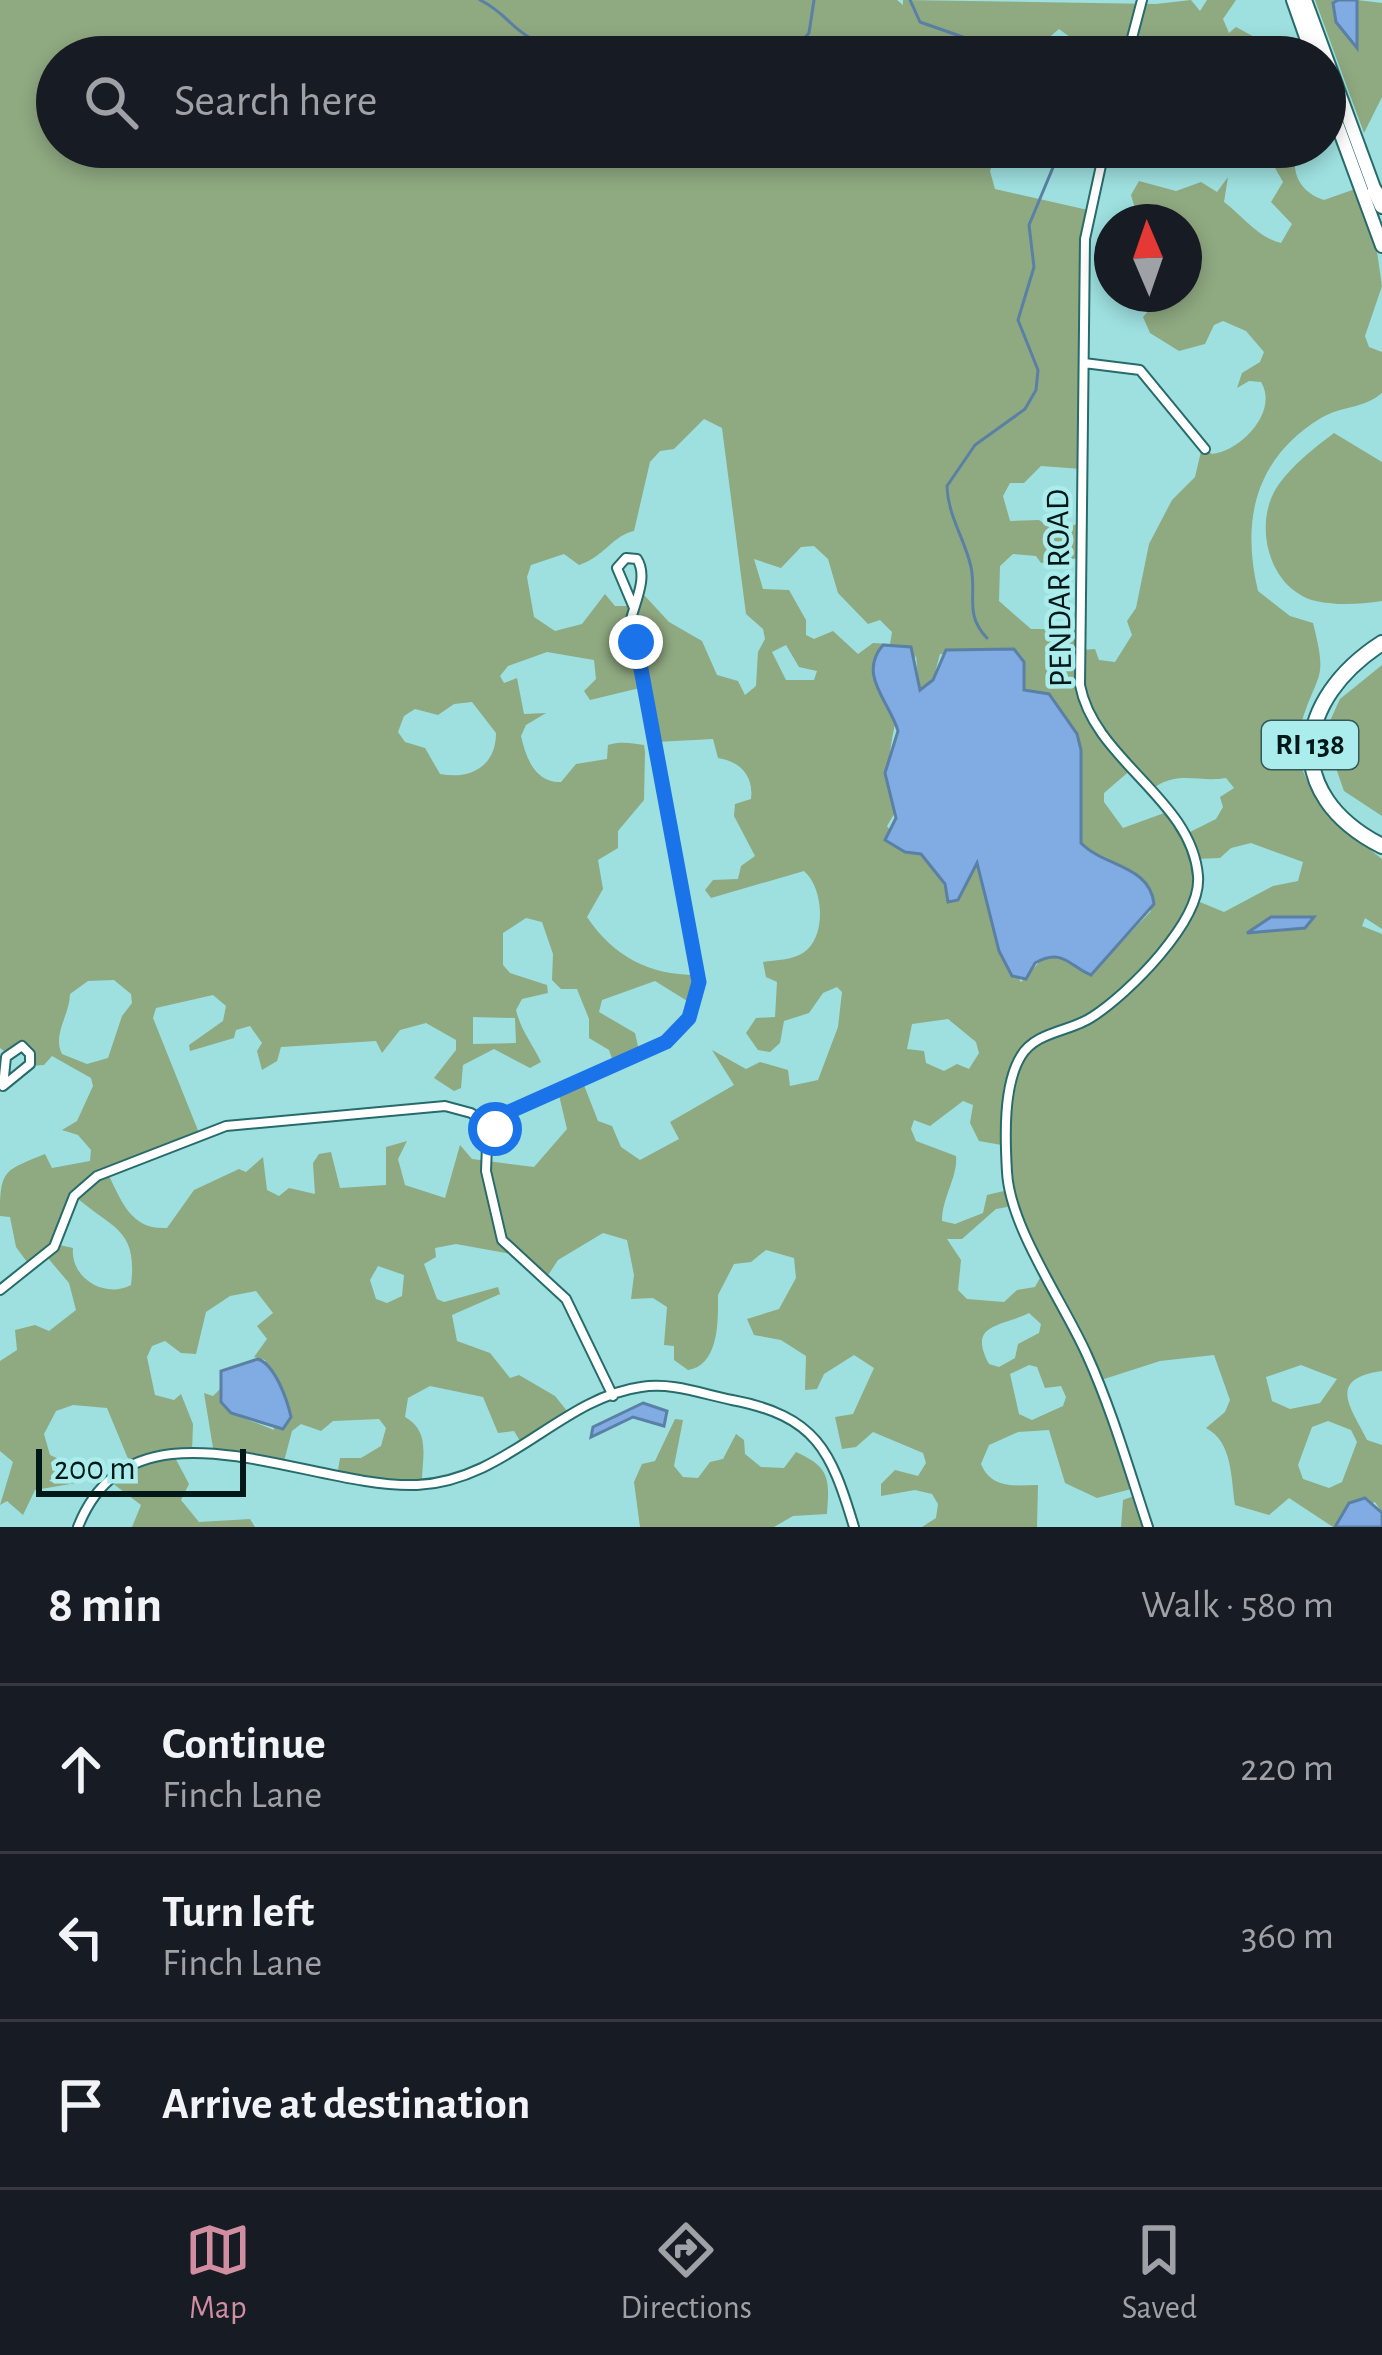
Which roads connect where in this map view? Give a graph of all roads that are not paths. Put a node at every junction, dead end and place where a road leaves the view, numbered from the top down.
1 (1142, 0) edge
2 (1293, 0) edge
3 (1305, 0) edge
4 (1133, 36) edge
5 (1306, 36) edge
6 (1318, 36) edge
7 (1346, 111) edge
8 (1346, 148) edge
9 (1100, 168) edge
10 (1380, 203) edge
11 (1382, 246) edge
12 (1084, 363) junction
13 (1205, 449) dead end
14 (634, 608) junction
15 (1382, 643) edge
16 (1382, 652) edge
17 (1382, 835) edge
18 (1382, 846) edge
19 (1, 1089) edge
20 (495, 1129) junction
21 (0, 1290) edge
22 (613, 1396) junction
23 (78, 1527) edge
24 (854, 1527) edge
25 (1148, 1527) edge

1 - 4 street
2 - 5 highway
3 - 6 highway
7 - 10 highway
8 - 11 highway
9 - 12 street, PENDAR ROAD
12 - 13 street
12 - 25 street, PENDAR ROAD
14 - 14 street
14 - 20 street
15 - 18 highway, RI 138
16 - 17 highway
19 - 19 street
20 - 21 street
20 - 22 street
22 - 23 street
22 - 24 street

